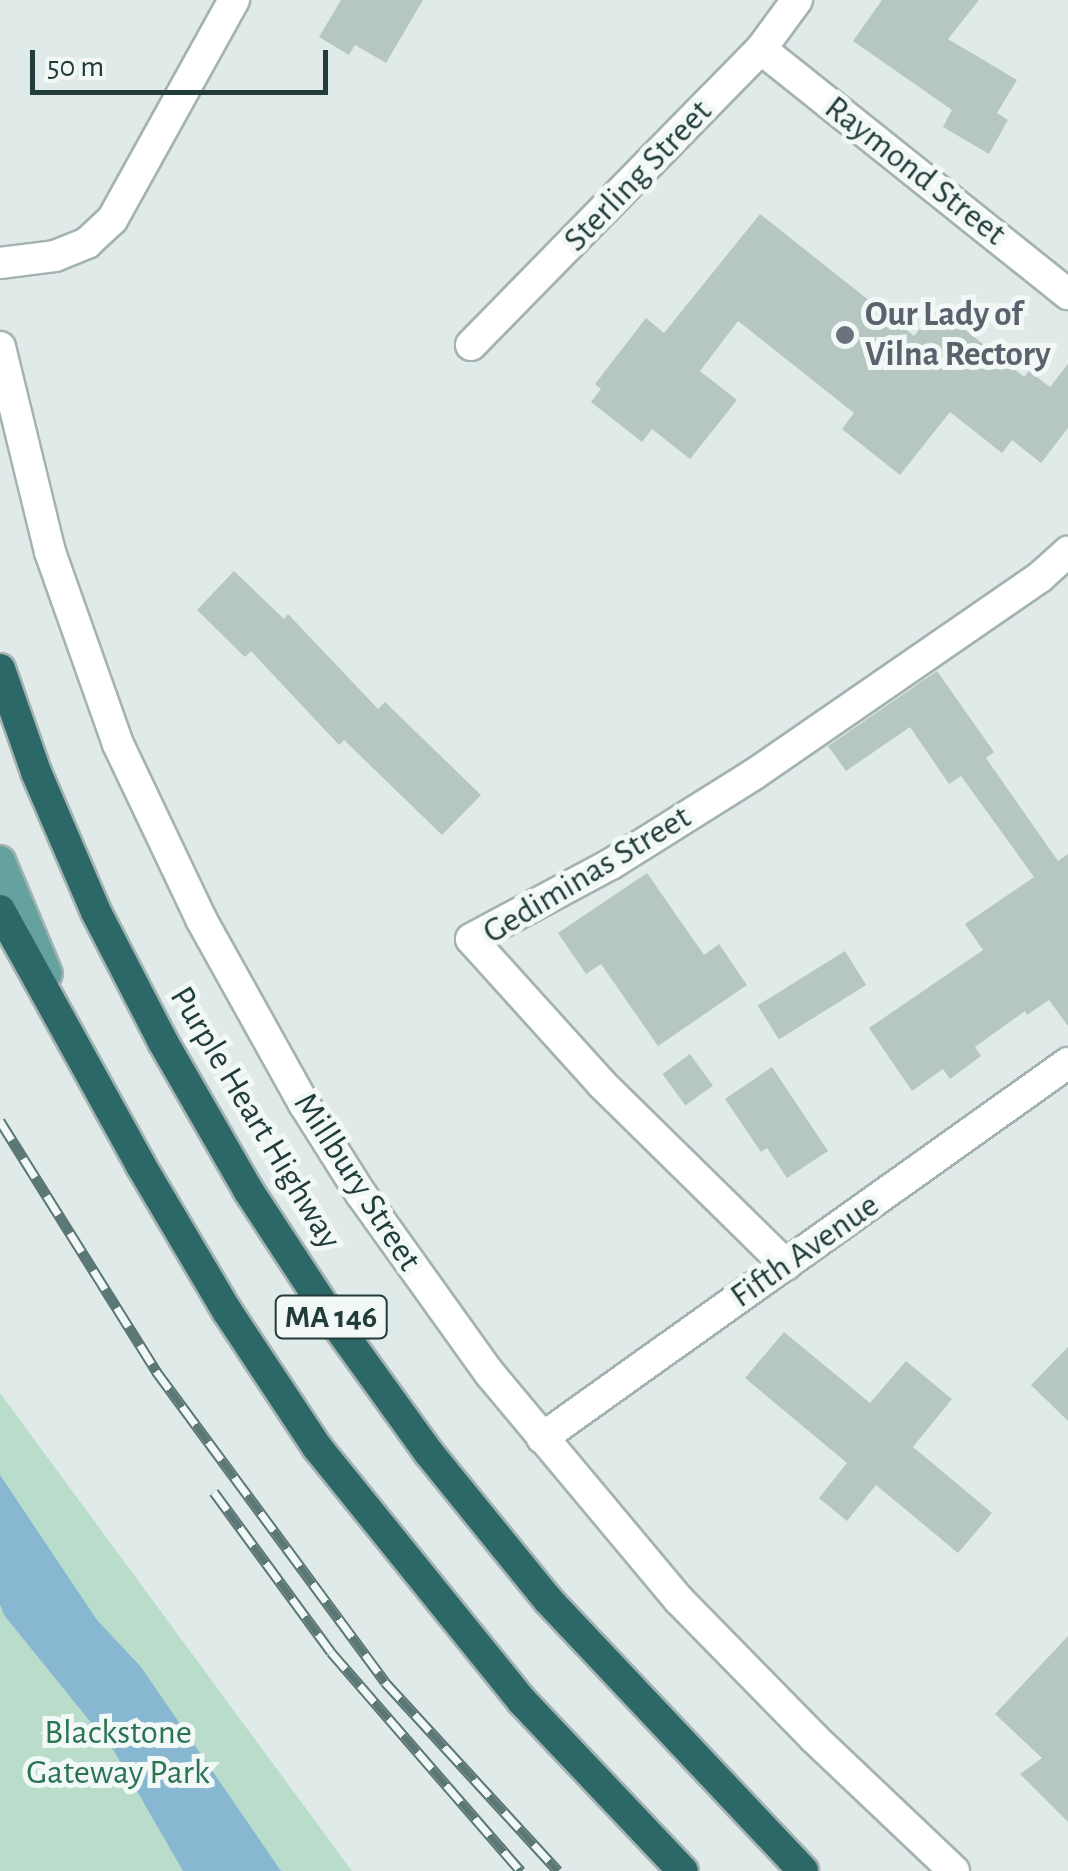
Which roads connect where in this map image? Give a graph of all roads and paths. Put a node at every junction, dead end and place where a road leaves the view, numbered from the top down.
1 (234, 0) edge
2 (797, 0) edge
3 (761, 48) junction
4 (0, 264) edge
5 (1068, 294) edge
6 (471, 345) dead end
7 (0, 348) edge
8 (1068, 552) edge
9 (0, 669) edge
10 (0, 861) edge
11 (0, 910) edge
12 (1068, 1063) edge
13 (140, 1164) junction
14 (786, 1265) junction
15 (542, 1438) junction
16 (683, 1871) edge
17 (803, 1871) edge
18 (954, 1871) edge

1 - 4 street
2 - 3 street, Sterling Street
3 - 5 street, Raymond Street
3 - 6 street, Sterling Street
7 - 15 street, Millbury Street
8 - 14 street, Gediminas Street
9 - 17 highway, Purple Heart Highway / MA 146
10 - 13 main road
11 - 13 highway, MA 146
12 - 14 street, Fifth Avenue
13 - 16 highway, MA 146
14 - 15 street, Fifth Avenue
15 - 18 street, Millbury Street

